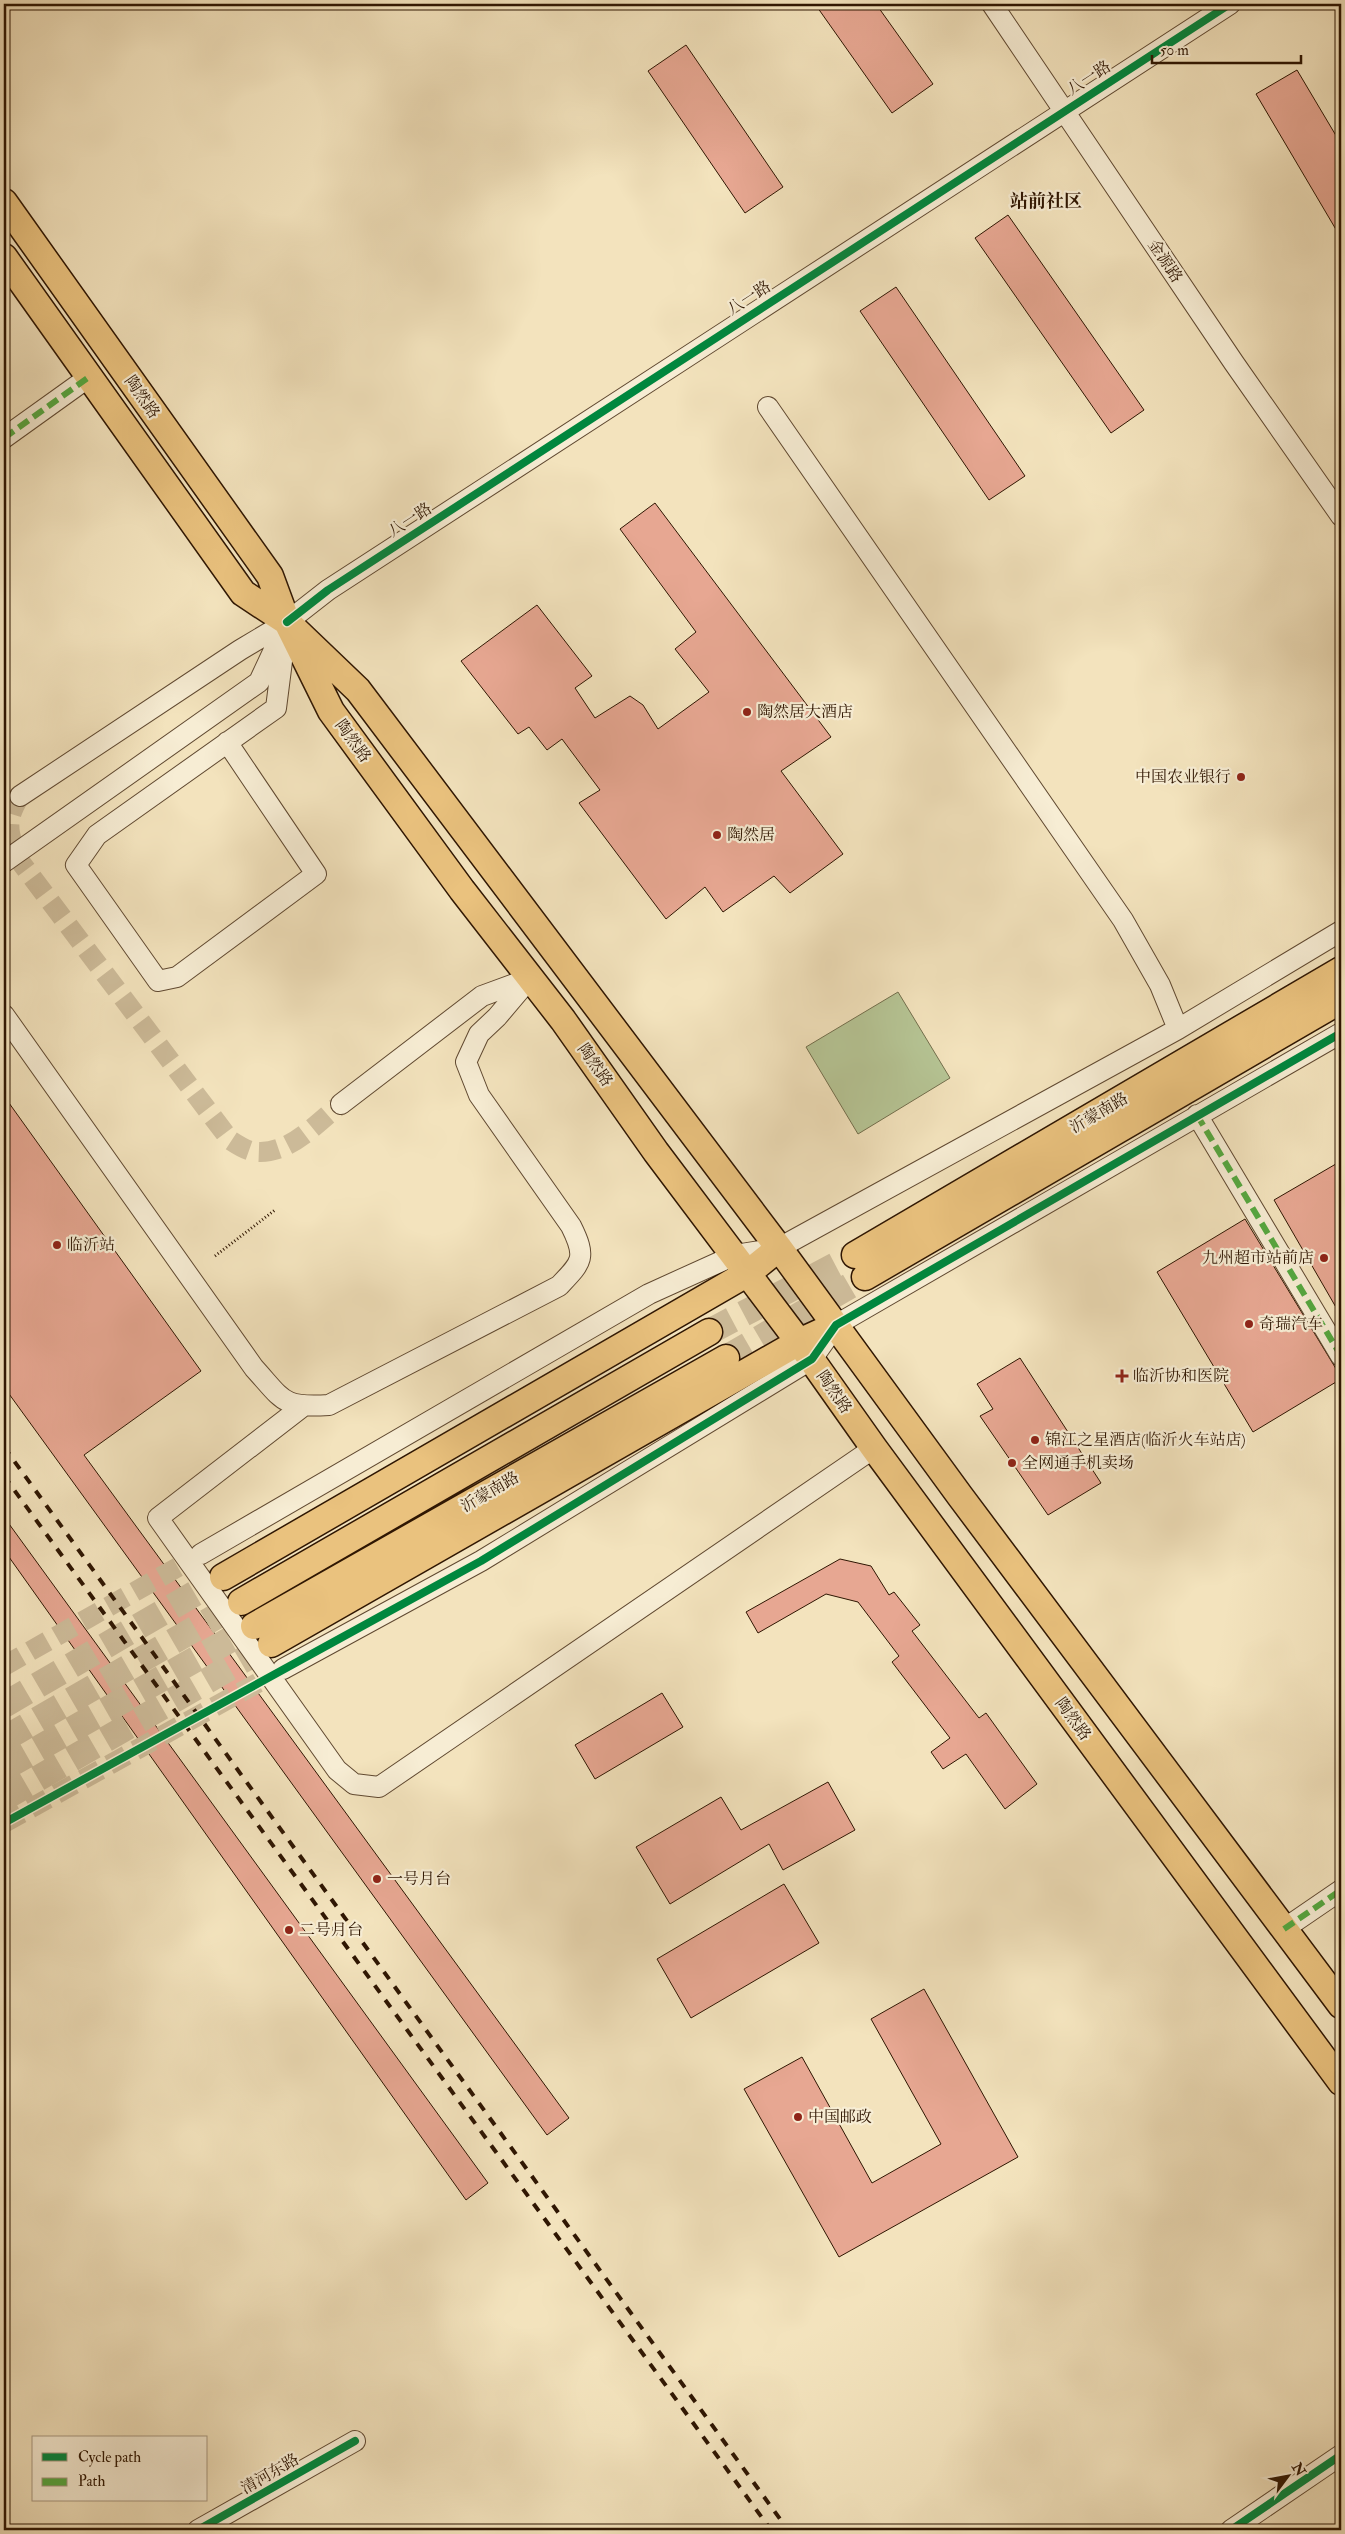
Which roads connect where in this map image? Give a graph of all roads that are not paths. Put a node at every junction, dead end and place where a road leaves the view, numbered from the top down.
1 (992, 4) edge
2 (1230, 4) edge
3 (1064, 111) junction
4 (4, 202) edge
5 (4, 257) edge
6 (89, 377) junction
7 (768, 407) dead end
8 (4, 438) edge
9 (1341, 516) edge
10 (287, 622) junction
11 (227, 742) junction
12 (20, 796) tunnel mouth
13 (4, 862) edge
14 (1341, 931) edge
15 (1341, 970) edge
16 (530, 978) junction
17 (1341, 1000) edge
18 (4, 1015) edge
19 (1178, 1029) junction
20 (1341, 1033) edge
21 (341, 1104) tunnel mouth
22 (1197, 1115) junction
23 (779, 1248) junction
24 (742, 1264) junction
25 (836, 1325) junction
26 (709, 1332) tunnel mouth
27 (805, 1351) junction
28 (1341, 1356) edge
29 (726, 1358) tunnel mouth
30 (302, 1407) junction
31 (874, 1448) junction
32 (201, 1554) tunnel mouth
33 (223, 1578) tunnel mouth
34 (241, 1602) tunnel mouth
35 (283, 1669) tunnel mouth
36 (1341, 1890) edge
37 (1284, 1929) junction
38 (1341, 2005) edge
39 (1341, 2082) edge
40 (355, 2440) dead end
41 (1341, 2456) edge
42 (198, 2530) edge
43 (1231, 2530) edge

1 - 3 street, 金源路
2 - 3 street, 八一路
3 - 9 street, 金源路
3 - 10 street, 八一路
4 - 10 main road, 陶然路
5 - 6 main road, 陶然路
6 - 8 street
6 - 10 main road, 陶然路
7 - 19 street
10 - 11 street
10 - 12 street, 八一路
10 - 13 street
10 - 16 main road, 陶然路
10 - 23 main road, 陶然路
11 - 11 street
14 - 19 street
15 - 17 main road, 沂蒙南路
16 - 21 street
16 - 24 main road, 陶然路
16 - 30 street
18 - 30 street
19 - 23 street
20 - 22 street
22 - 25 street
22 - 28 street
23 - 24 main road
23 - 25 main road, 陶然路
24 - 27 main road, 陶然路
24 - 32 street
24 - 33 main road
25 - 27 main road
25 - 37 main road, 陶然路
26 - 34 main road, 沂蒙南路
27 - 29 main road, 沂蒙南路
27 - 31 main road, 陶然路
27 - 35 street
30 - 31 street
31 - 39 main road, 陶然路
36 - 37 street
37 - 38 main road, 陶然路
40 - 42 street, 清河东路
41 - 43 street

